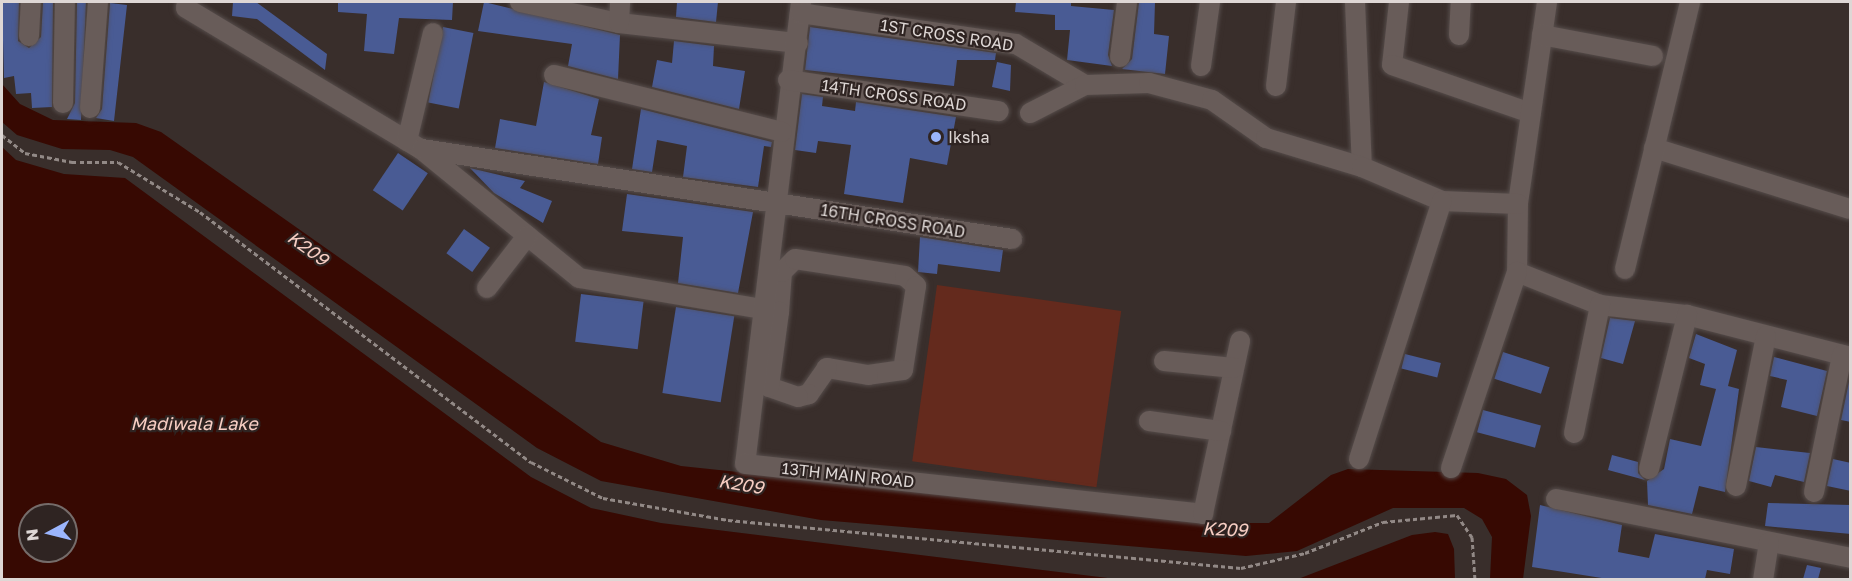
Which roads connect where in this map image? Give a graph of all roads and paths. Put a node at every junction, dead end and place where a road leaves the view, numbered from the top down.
1 (30, 2) edge
2 (65, 2) edge
3 (98, 2) edge
4 (187, 2) edge
5 (520, 2) edge
6 (620, 2) edge
7 (1127, 2) edge
8 (1210, 2) edge
9 (1286, 2) edge
10 (1355, 2) edge
11 (1399, 2) edge
12 (1461, 2) edge
13 (1547, 2) edge
14 (1690, 2) edge
15 (801, 8) edge
16 (619, 23) junction
17 (433, 33) dead end
18 (1459, 35) dead end
19 (1542, 35) junction
20 (29, 36) dead end
21 (798, 43) junction
22 (1653, 56) dead end
23 (1120, 57) dead end
24 (1201, 66) dead end
25 (554, 75) dead end
26 (788, 80) junction
27 (1085, 85) junction
28 (1276, 86) dead end
29 (63, 103) dead end
30 (90, 108) dead end
31 (999, 111) dead end
32 (1030, 113) dead end
33 (1531, 113) junction
34 (782, 132) junction
35 (414, 145) junction
36 (1654, 148) junction
37 (1362, 167) junction
38 (1442, 201) junction
39 (774, 203) junction
40 (1518, 204) junction
41 (1851, 209) edge
42 (527, 236) junction
43 (1012, 239) dead end
44 (1624, 269) dead end
45 (1517, 272) junction
46 (487, 288) dead end
47 (1600, 305) junction
48 (770, 311) junction
49 (1688, 315) junction
50 (1766, 336) junction
51 (1240, 342) dead end
52 (1846, 356) edge
53 (1164, 361) dead end
54 (1234, 368) junction
55 (1149, 421) dead end
56 (1221, 431) junction
57 (1574, 433) dead end
58 (1359, 459) dead end
59 (1451, 468) dead end
60 (1648, 469) dead end
61 (1736, 486) dead end
62 (1814, 492) dead end
63 (1556, 499) dead end
64 (1769, 542) junction
65 (1851, 558) edge
66 (1763, 579) edge

1 - 20 street
2 - 29 street
3 - 30 street
4 - 35 street
5 - 16 street
6 - 16 street
7 - 23 street
8 - 24 street
9 - 28 street
10 - 37 street
11 - 33 street
12 - 18 street
13 - 19 street
14 - 36 street
15 - 21 street, 13TH MAIN ROAD
15 - 27 street, 1ST CROSS ROAD
16 - 21 street
17 - 35 street
19 - 22 street
19 - 33 street
21 - 26 street, 13TH MAIN ROAD
25 - 34 street
26 - 31 street, 14TH CROSS ROAD
26 - 34 street, 13TH MAIN ROAD
27 - 32 street
27 - 37 street
33 - 40 street
34 - 39 street, 13TH MAIN ROAD
35 - 39 street, 16TH CROSS ROAD
35 - 42 street
36 - 41 street
36 - 44 street
37 - 38 street
38 - 40 street
38 - 58 street
39 - 43 street, 16TH CROSS ROAD
39 - 48 street, 13TH MAIN ROAD
40 - 45 street
42 - 46 street
42 - 48 street
45 - 47 street
45 - 59 street
47 - 49 street
47 - 57 street
48 - 48 street
48 - 56 street, 13TH MAIN ROAD
49 - 50 street
49 - 60 street
50 - 52 street
50 - 61 street
51 - 54 street, 13TH MAIN ROAD
52 - 62 street
53 - 54 street
54 - 56 street, 13TH MAIN ROAD
55 - 56 street
63 - 64 street
64 - 65 street
64 - 66 street

